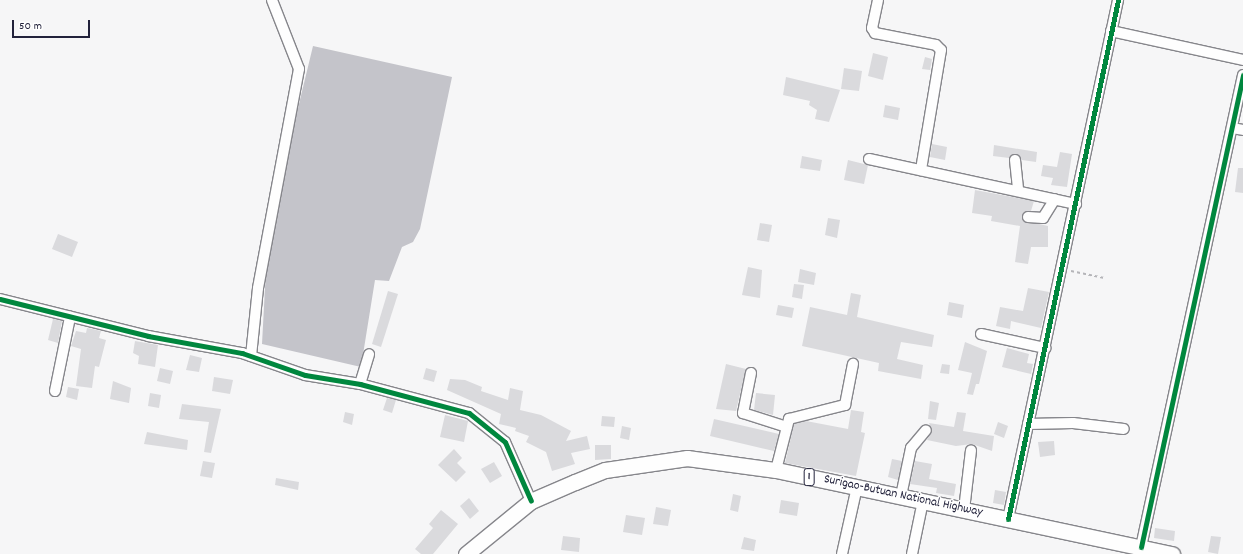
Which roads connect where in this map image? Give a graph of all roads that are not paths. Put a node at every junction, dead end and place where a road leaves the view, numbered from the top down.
1 (272, 0) edge
2 (878, 0) edge
3 (1118, 0) edge
4 (1112, 31) junction
5 (1243, 60) edge
6 (1243, 75) edge
7 (1232, 128) junction
8 (1243, 130) edge
9 (869, 159) dead end
10 (1015, 160) dead end
11 (921, 170) junction
12 (1018, 191) junction
13 (1054, 199) junction
14 (1076, 204) junction
15 (1028, 217) dead end
16 (0, 299) edge
17 (70, 317) junction
18 (981, 334) dead end
19 (1045, 348) junction
20 (369, 354) dead end
21 (251, 356) junction
22 (853, 364) dead end
23 (751, 373) dead end
24 (360, 384) junction
25 (55, 391) dead end
26 (1028, 424) junction
27 (786, 427) junction
28 (1124, 429) dead end
29 (926, 430) dead end
30 (971, 450) dead end
31 (776, 470) junction
32 (857, 487) junction
33 (901, 496) junction
34 (532, 501) junction
35 (923, 501) junction
36 (964, 510) junction
37 (1008, 519) junction
38 (1141, 548) junction
39 (466, 554) edge
40 (842, 554) edge
41 (912, 554) edge
42 (1172, 554) edge

1 - 21 street
2 - 11 street
3 - 4 street
4 - 5 street
4 - 14 street
6 - 7 street
7 - 8 street
7 - 38 street
9 - 11 street
10 - 12 street
11 - 12 street
12 - 13 street
13 - 14 street
13 - 15 street
14 - 19 street
16 - 17 street
17 - 21 street
17 - 25 street
18 - 19 street
19 - 26 street
20 - 24 street
21 - 24 street
22 - 27 street
23 - 27 street
24 - 34 street
26 - 28 street
26 - 37 street
27 - 31 street
29 - 33 street
30 - 36 street
31 - 32 highway, Surigao-Butuan National Highway / 1
31 - 34 highway, Surigao-Butuan National Highway / 1
32 - 33 highway, Surigao-Butuan National Highway / 1
32 - 40 street
33 - 35 highway, Surigao-Butuan National Highway / 1
34 - 39 highway, Surigao-Butuan National Highway / 1
35 - 36 highway, Surigao-Butuan National Highway / 1
35 - 41 street
36 - 37 highway, Surigao-Butuan National Highway / 1
37 - 38 highway, Surigao-Butuan National Highway / 1
38 - 42 highway, Surigao-Butuan National Highway / 1

